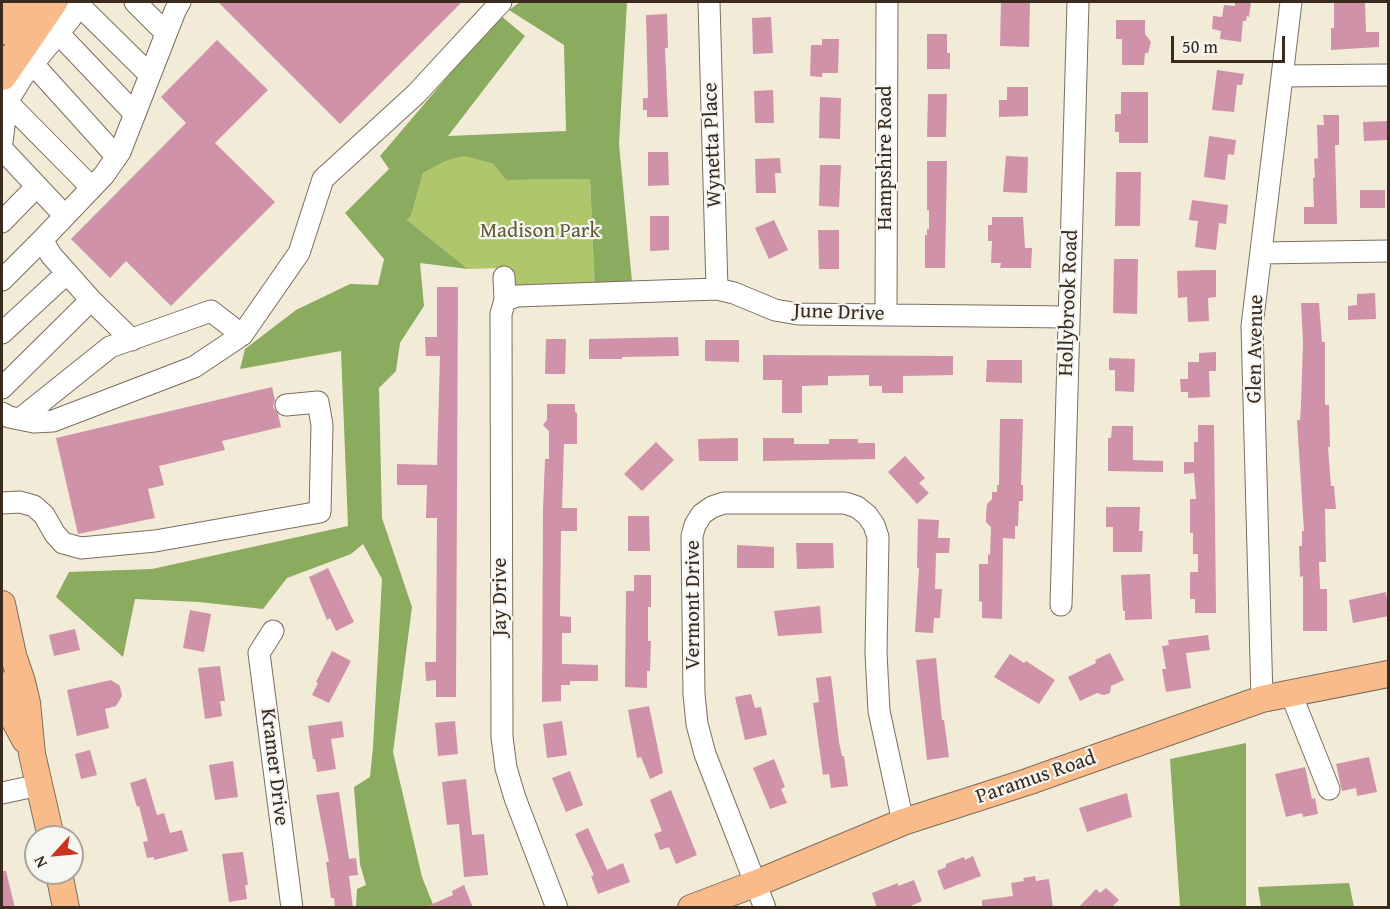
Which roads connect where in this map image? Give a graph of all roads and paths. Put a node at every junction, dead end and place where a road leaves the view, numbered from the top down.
1 (23, 2) edge
2 (135, 2) edge
3 (180, 2) edge
4 (501, 2) edge
5 (709, 2) edge
6 (887, 2) edge
7 (1078, 2) edge
8 (1291, 2) edge
9 (71, 3) edge
10 (2, 29) edge
11 (58, 33) junction
12 (166, 33) junction
13 (33, 64) junction
14 (150, 75) junction
15 (1389, 75) edge
16 (1282, 76) junction
17 (4, 89) edge
18 (135, 114) junction
19 (2, 142) edge
20 (2, 149) edge
21 (116, 156) junction
22 (37, 186) junction
23 (92, 188) junction
24 (65, 216) junction
25 (2, 222) edge
26 (42, 240) junction
27 (1389, 251) edge
28 (1261, 253) junction
29 (67, 273) junction
30 (504, 278) dead end
31 (2, 279) edge
32 (717, 290) junction
33 (91, 300) junction
34 (505, 300) junction
35 (886, 315) junction
36 (1069, 317) junction
37 (2, 333) edge
38 (242, 335) junction
39 (132, 340) junction
40 (2, 388) edge
41 (286, 405) dead end
42 (11, 416) edge
43 (2, 503) edge
44 (2, 604) edge
45 (1061, 604) dead end
46 (273, 631) dead end
47 (2, 638) edge
48 (15, 661) junction
49 (1389, 674) edge
50 (2, 686) edge
51 (1290, 694) junction
52 (1262, 699) junction
53 (32, 754) junction
54 (39, 785) junction
55 (1329, 789) dead end
56 (2, 793) edge
57 (903, 822) junction
58 (48, 825) edge
59 (757, 883) junction
60 (61, 885) edge
61 (66, 908) edge
62 (292, 908) edge
63 (557, 908) edge
64 (691, 908) edge
65 (765, 908) edge

1 - 10 highway
2 - 12 street
3 - 12 street
4 - 38 street
5 - 32 street, Wynetta Place
6 - 35 street, Hampshire Road
7 - 36 street, Hollybrook Road
8 - 16 street, Glen Avenue
9 - 11 street
9 - 14 street
9 - 17 highway
11 - 13 street
11 - 18 street
12 - 14 street
13 - 17 street
13 - 21 street
14 - 18 street
15 - 16 street
16 - 28 street, Glen Avenue
17 - 19 street
17 - 23 street
18 - 21 street
20 - 22 street
21 - 23 street
22 - 24 street
22 - 25 street
23 - 24 street
24 - 26 street
26 - 29 street
26 - 31 street
27 - 28 street
28 - 52 street, Glen Avenue
29 - 33 street
29 - 37 street
30 - 34 street, Jay Drive
32 - 34 street, June Drive
32 - 35 street, June Drive
33 - 39 street
33 - 40 street
34 - 63 street, Jay Drive
35 - 36 street, June Drive
36 - 45 street, Hollybrook Road
38 - 39 street
38 - 42 street
39 - 42 street
41 - 43 street
44 - 48 main road
46 - 62 street, Kramer Drive
47 - 48 main road
48 - 53 main road
49 - 51 main road, Paramus Road
50 - 53 main road
51 - 52 main road, Paramus Road
51 - 55 street
52 - 57 main road, Paramus Road
53 - 54 main road
54 - 56 street
54 - 58 main road
57 - 59 main road, Paramus Road
57 - 59 street, Vermont Drive
59 - 64 main road, Paramus Road
59 - 65 street
60 - 61 main road

